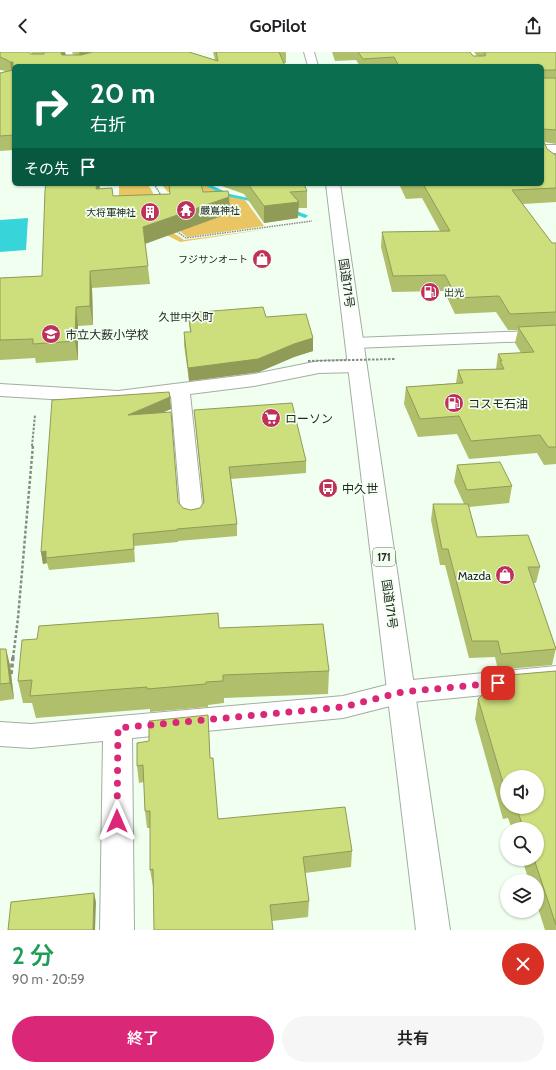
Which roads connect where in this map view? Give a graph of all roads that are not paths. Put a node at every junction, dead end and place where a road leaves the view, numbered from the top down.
1 (67, 52) edge
2 (309, 52) edge
3 (78, 64) edge
4 (312, 64) edge
5 (333, 186) edge
6 (556, 335) edge
7 (355, 343) junction
8 (358, 366) junction
9 (0, 390) edge
10 (180, 390) junction
11 (192, 514) edge
12 (556, 677) edge
13 (402, 692) junction
14 (118, 728) junction
15 (0, 734) edge
16 (117, 930) edge
17 (433, 930) edge

1 - 3 main road
2 - 4 main road
5 - 7 main road, 国道171号 / 171
6 - 7 main road
7 - 8 main road, 国道171号 / 171
8 - 10 main road
8 - 13 main road, 国道171号 / 171
9 - 10 main road
10 - 11 main road
12 - 13 main road
13 - 14 main road
13 - 17 main road, 国道171号 / 171
14 - 15 main road
14 - 16 main road

